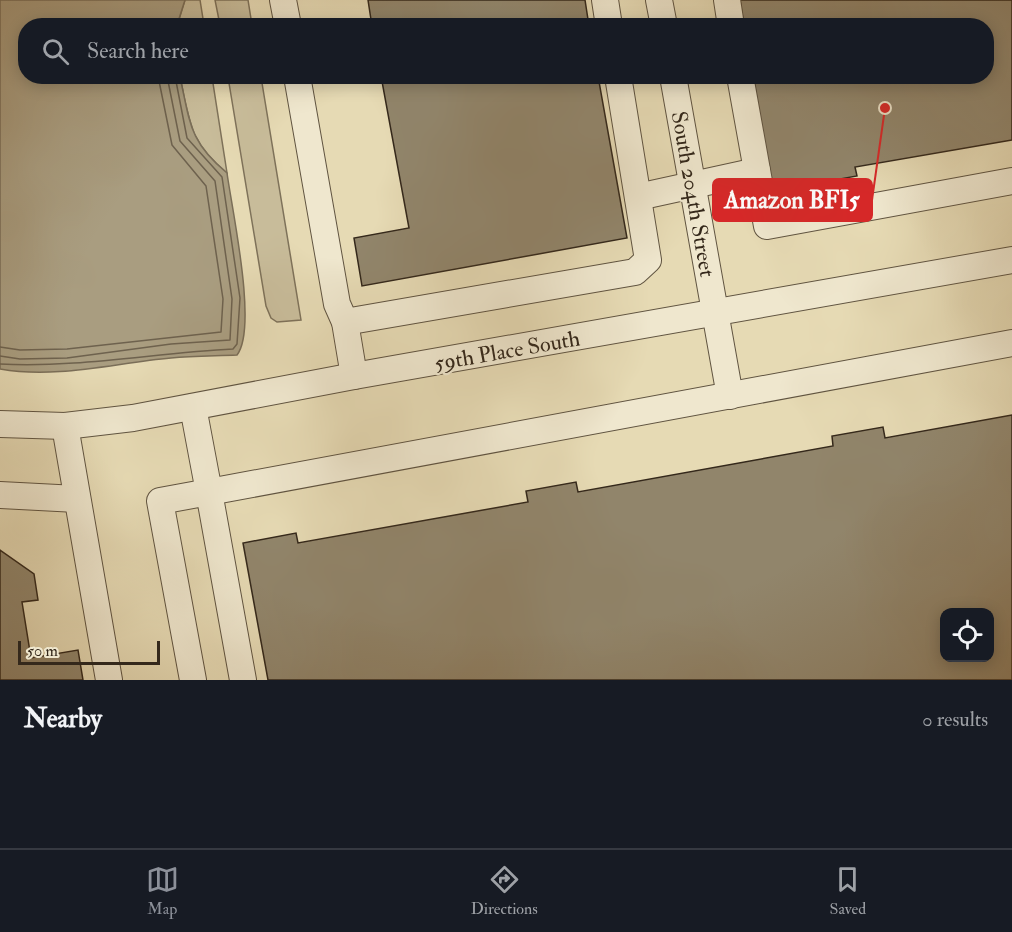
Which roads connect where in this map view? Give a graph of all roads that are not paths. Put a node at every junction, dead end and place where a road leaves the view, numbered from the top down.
1 (284, 0) edge
2 (605, 0) edge
3 (659, 0) edge
4 (727, 0) edge
5 (287, 18) edge
6 (608, 18) edge
7 (662, 18) edge
8 (730, 18) edge
9 (298, 84) edge
10 (619, 84) edge
11 (674, 84) edge
12 (742, 84) edge
13 (758, 171) junction
14 (1012, 182) edge
15 (692, 185) junction
16 (638, 197) junction
17 (1012, 260) edge
18 (714, 312) junction
19 (345, 322) junction
20 (1012, 343) edge
21 (354, 376) junction
22 (730, 396) junction
23 (193, 407) junction
24 (0, 424) edge
25 (64, 426) junction
26 (209, 492) junction
27 (0, 495) edge
28 (77, 499) junction
29 (109, 680) edge
30 (193, 680) edge
31 (243, 680) edge

1 - 5 street
2 - 6 street
3 - 7 street
4 - 8 street
9 - 19 street
10 - 16 street
11 - 15 street, South 204th Street
12 - 13 street
13 - 14 street
13 - 15 street
15 - 16 street
15 - 18 street, South 204th Street
16 - 19 street
17 - 18 street, 59th Place South
18 - 21 street, 59th Place South
18 - 22 street, South 204th Street
19 - 21 street
20 - 22 street
21 - 23 street, 59th Place South
22 - 26 street
23 - 25 street, 59th Place South
23 - 26 street
24 - 25 street, 59th Place South
25 - 28 street
26 - 30 street
26 - 31 street
27 - 28 street
28 - 29 street

